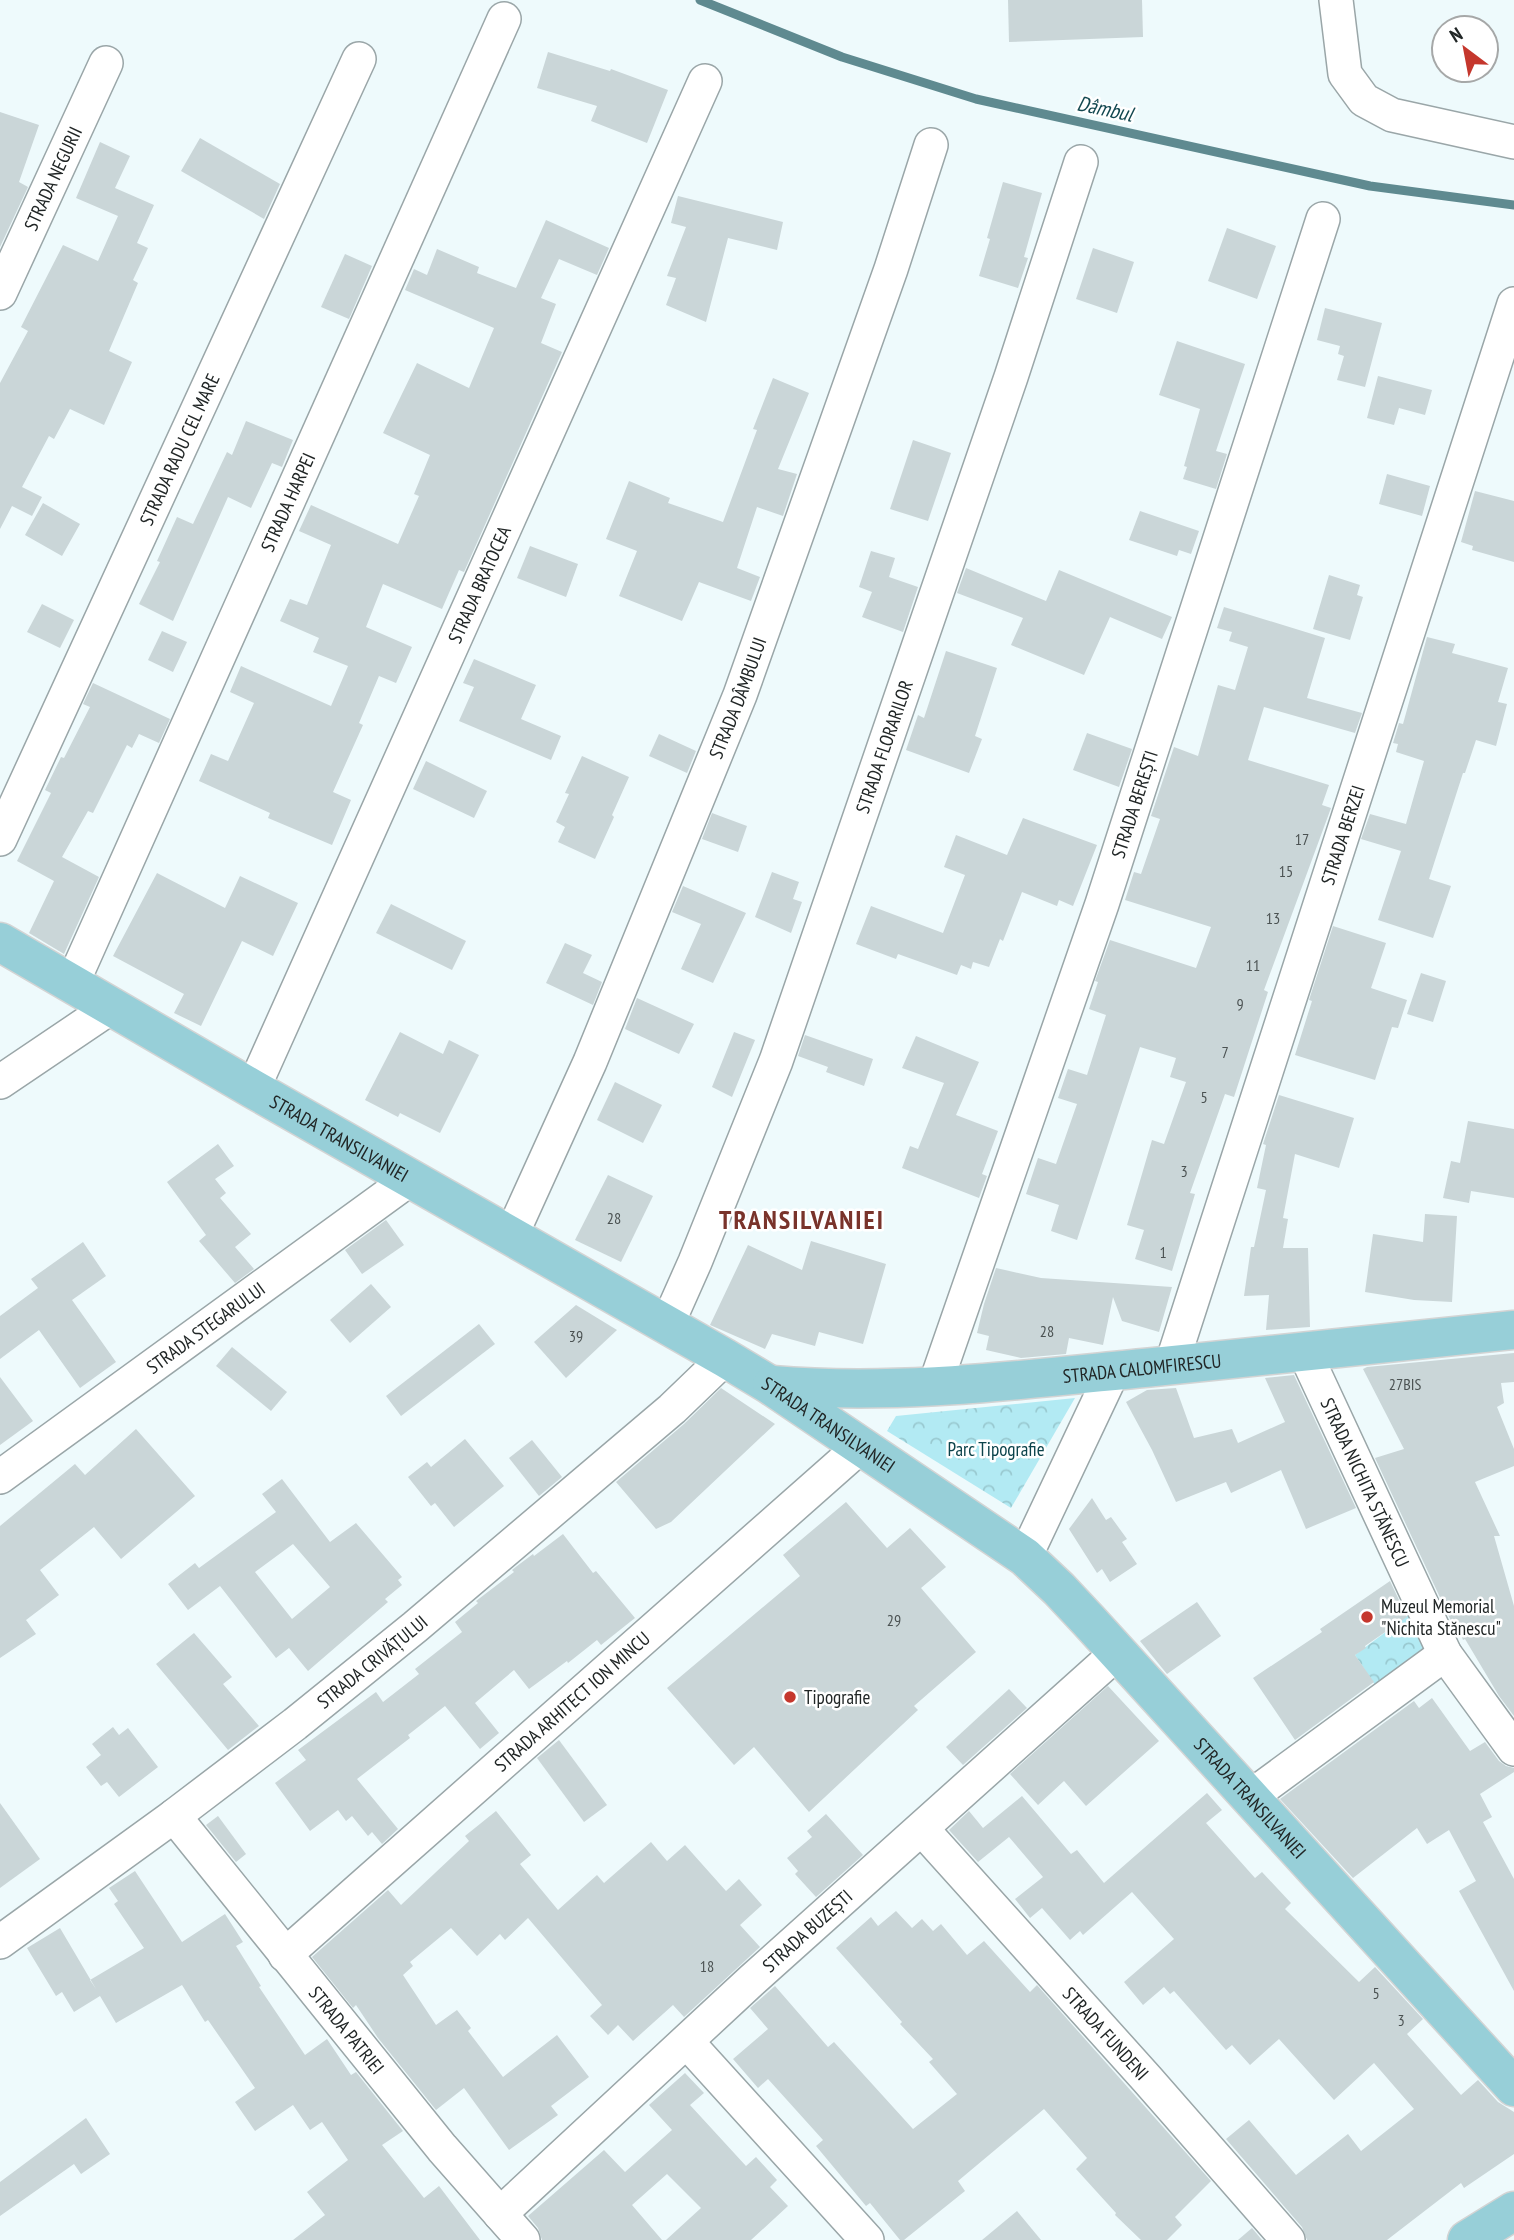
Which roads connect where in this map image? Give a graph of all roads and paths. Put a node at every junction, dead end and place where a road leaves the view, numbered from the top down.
1 (1336, 0) edge
2 (504, 19) dead end
3 (359, 59) dead end
4 (106, 63) dead end
5 (705, 81) dead end
6 (1514, 142) edge
7 (931, 145) dead end
8 (1080, 162) dead end
9 (1323, 219) dead end
10 (0, 293) edge
11 (1514, 304) edge
12 (0, 839) edge
13 (0, 942) edge
14 (72, 984) junction
15 (111, 1007) junction
16 (0, 1082) edge
17 (253, 1089) junction
18 (411, 1178) junction
19 (512, 1236) junction
20 (667, 1325) junction
21 (1514, 1329) edge
22 (1304, 1351) junction
23 (725, 1358) junction
24 (1171, 1366) junction
25 (1113, 1371) junction
26 (770, 1385) junction
27 (935, 1385) junction
28 (860, 1446) junction
29 (0, 1477) edge
30 (1025, 1557) junction
31 (1118, 1652) junction
32 (1445, 1654) junction
33 (1514, 1749) edge
34 (1250, 1797) junction
35 (174, 1816) junction
36 (922, 1829) junction
37 (0, 1942) edge
38 (285, 1955) junction
39 (687, 2042) junction
40 (1514, 2087) edge
41 (1514, 2211) edge
42 (500, 2214) junction
43 (523, 2240) edge
44 (867, 2240) edge
45 (1288, 2240) edge
46 (1467, 2240) edge

1 - 6 street
2 - 14 street, STRADA HARPEI
3 - 12 street, STRADA RADU CEL MARE
4 - 10 street, STRADA NEGURII
5 - 17 street, STRADA BRATOCEA
7 - 19 street, STRADA DÂMBULUI
8 - 20 street, STRADA FLORARILOR
9 - 27 street, STRADA BEREȘTI
11 - 24 street, STRADA BERZEI
13 - 14 main road, STRADA TRANSILVANIEI
14 - 15 main road, STRADA TRANSILVANIEI
15 - 16 street
15 - 17 main road, STRADA TRANSILVANIEI
17 - 18 main road, STRADA TRANSILVANIEI
18 - 19 main road, STRADA TRANSILVANIEI
18 - 29 street, STRADA STEGARULUI
19 - 20 main road, STRADA TRANSILVANIEI
20 - 23 main road, STRADA TRANSILVANIEI
21 - 22 main road, STRADA CALOMFIRESCU
22 - 24 main road, STRADA CALOMFIRESCU
22 - 32 street, STRADA NICHITA STĂNESCU
23 - 26 main road, STRADA TRANSILVANIEI
23 - 35 street, STRADA CRIVĂȚULUI
24 - 25 main road, STRADA CALOMFIRESCU
25 - 27 main road, STRADA CALOMFIRESCU
25 - 30 street
26 - 27 main road, STRADA CALOMFIRESCU
26 - 28 main road, STRADA TRANSILVANIEI
28 - 30 main road, STRADA TRANSILVANIEI
28 - 38 street, STRADA ARHITECT ION MINCU
30 - 31 main road, STRADA TRANSILVANIEI
31 - 34 main road, STRADA TRANSILVANIEI
31 - 36 street, STRADA BUZEȘTI
32 - 33 street, STRADA NICHITA STĂNESCU
32 - 34 street
34 - 40 main road, STRADA TRANSILVANIEI
35 - 37 street, STRADA CRIVĂȚULUI
35 - 38 street, STRADA PATRIEI
36 - 39 street, STRADA BUZEȘTI
36 - 45 street, STRADA FUNDENI
38 - 42 street, STRADA PATRIEI
39 - 42 street, STRADA BUZEȘTI
39 - 44 street
41 - 46 main road
42 - 43 street, STRADA PATRIEI

